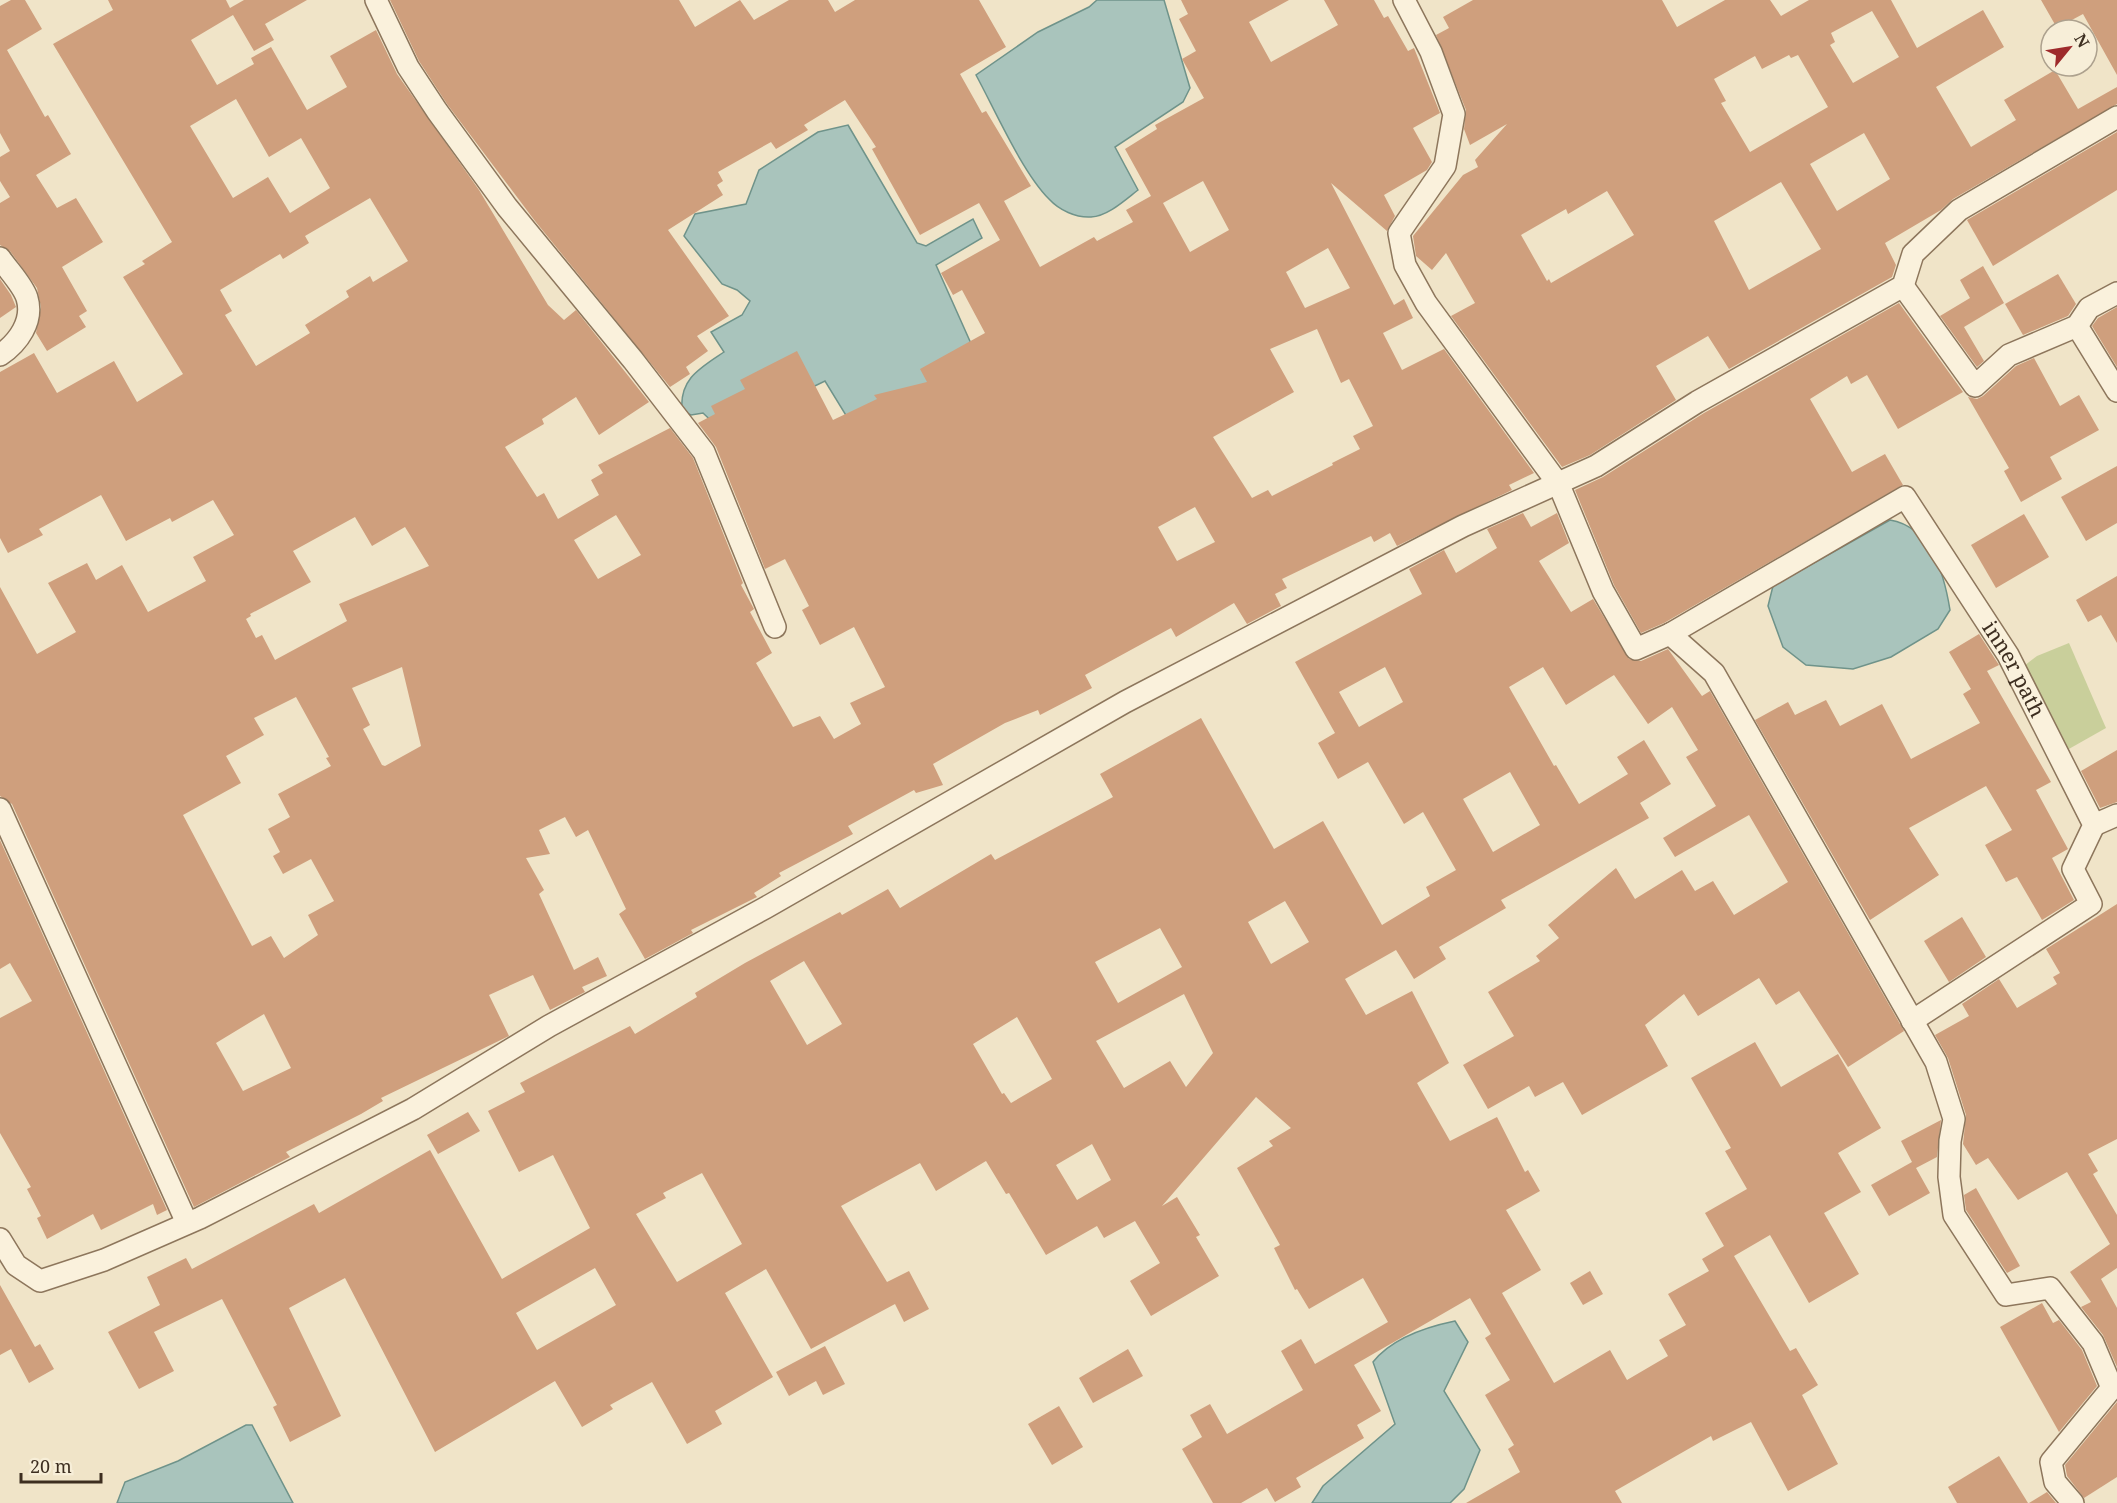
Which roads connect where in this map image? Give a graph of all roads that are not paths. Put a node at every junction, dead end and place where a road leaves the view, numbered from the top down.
1 (376, 0) edge
2 (1404, 0) edge
3 (2117, 117) edge
4 (0, 258) edge
5 (1903, 286) junction
6 (2117, 293) edge
7 (2077, 326) junction
8 (0, 355) edge
9 (2117, 391) edge
10 (1559, 485) junction
11 (775, 627) dead end
12 (1670, 634) junction
13 (0, 809) edge
14 (2117, 815) edge
15 (2094, 825) junction
16 (1912, 1021) junction
17 (187, 1223) junction
18 (0, 1239) edge
19 (2073, 1503) edge

1 - 11 street
2 - 10 street
3 - 5 street
4 - 8 street
5 - 7 street
5 - 10 street
6 - 7 street
7 - 9 street
10 - 12 street
10 - 17 street
12 - 15 street, inner path
12 - 16 street
13 - 17 street
14 - 15 street
15 - 16 street
16 - 19 street
17 - 18 street

